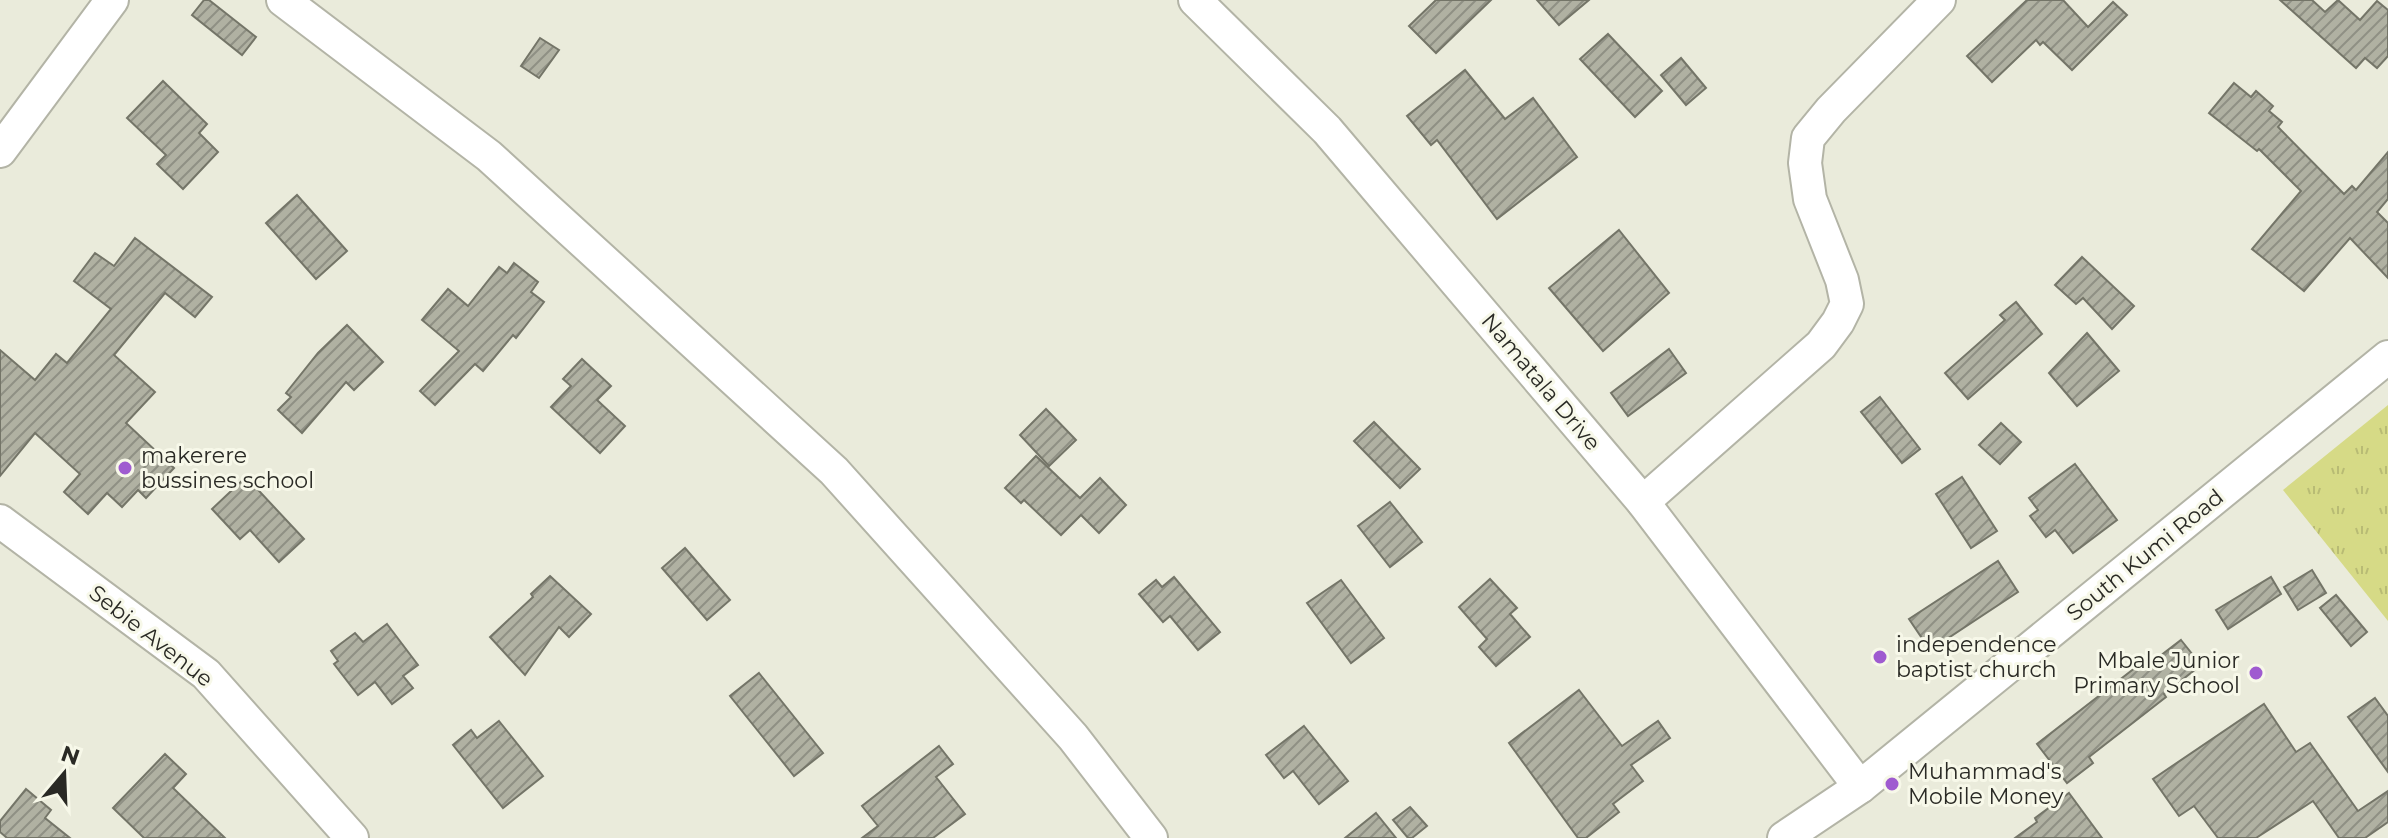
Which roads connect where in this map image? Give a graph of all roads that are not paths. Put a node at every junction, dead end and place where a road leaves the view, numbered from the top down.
1 (112, 0) edge
2 (283, 0) edge
3 (1195, 0) edge
4 (1939, 0) edge
5 (0, 151) edge
6 (2388, 357) edge
7 (1643, 502) junction
8 (0, 521) edge
9 (1860, 787) junction
10 (352, 838) edge
11 (1151, 838) edge
12 (1784, 838) edge

1 - 5 street
2 - 11 street
3 - 7 street, Namatala Drive
4 - 7 street
6 - 9 street, South Kumi Road
7 - 9 street, Namatala Drive
8 - 10 street, Sebie Avenue
9 - 12 street, South Kumi Road

